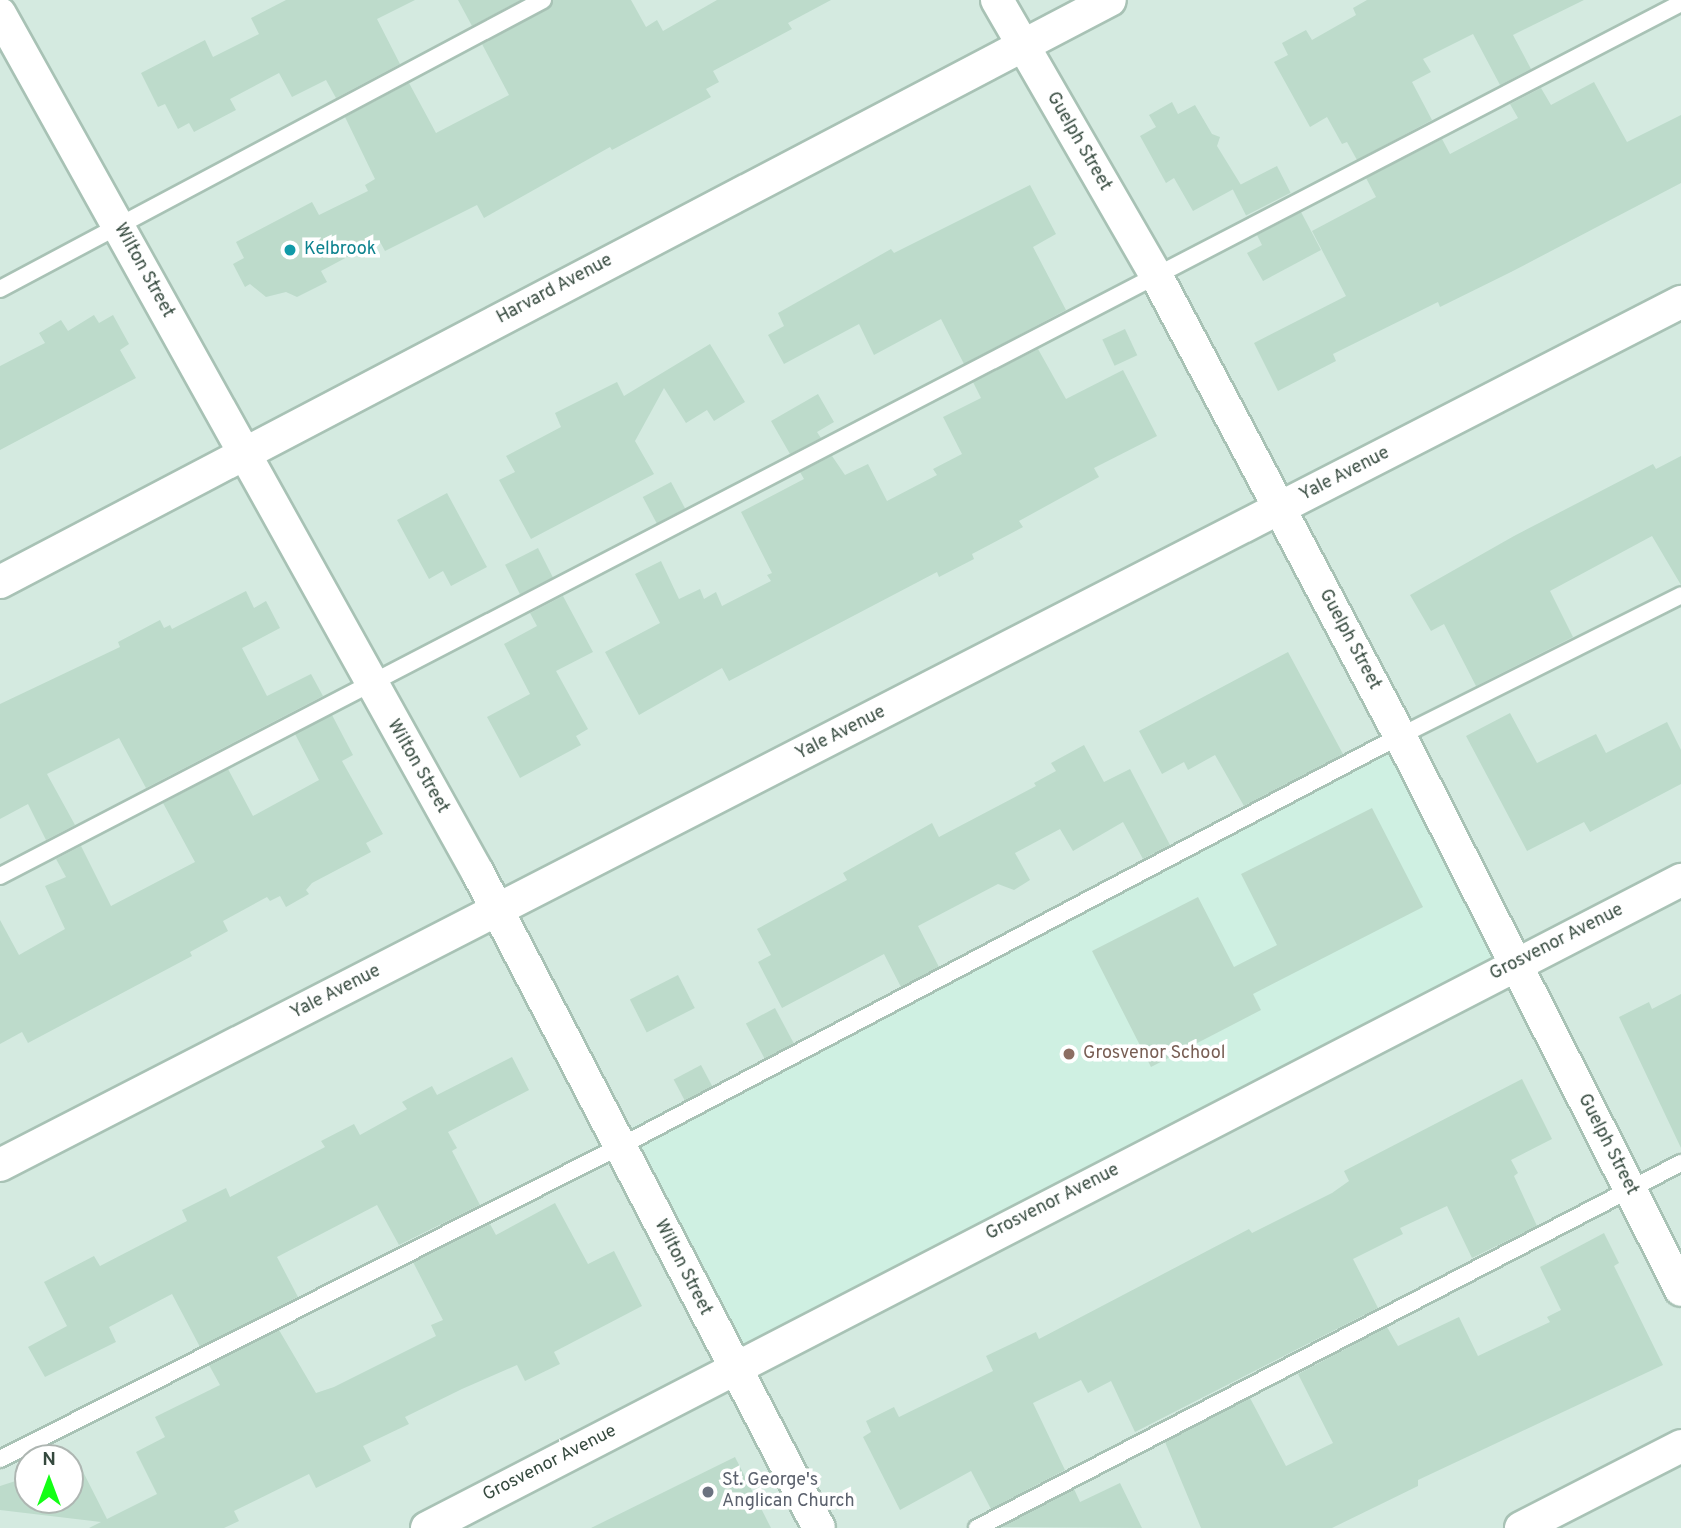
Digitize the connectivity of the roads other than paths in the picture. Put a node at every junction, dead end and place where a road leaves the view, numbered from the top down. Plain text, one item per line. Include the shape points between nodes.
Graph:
1 (543, 0) edge
2 (997, 0) edge
3 (1110, 0) edge
4 (1681, 3) edge
5 (0, 14) edge
6 (1022, 46) junction
7 (118, 227) junction
8 (1156, 275) junction
9 (0, 289) edge
10 (1681, 302) edge
11 (246, 454) junction
12 (1279, 509) junction
13 (0, 582) edge
14 (1681, 595) edge
15 (371, 686) junction
16 (1401, 736) junction
17 (0, 876) edge
18 (1681, 880) edge
19 (497, 911) junction
20 (1516, 964) junction
21 (619, 1147) junction
22 (1681, 1163) edge
23 (0, 1165) edge
24 (1629, 1189) junction
25 (1681, 1290) edge
26 (734, 1369) junction
27 (1681, 1446) edge
28 (0, 1459) edge
29 (426, 1528) edge
30 (819, 1528) edge
31 (976, 1528) edge
32 (1521, 1528) edge

1 - 7 lane
2 - 6 street, Guelph Street
3 - 6 street, Harvard Avenue
4 - 8 lane
5 - 7 street, Wilton Street
6 - 8 street, Guelph Street
6 - 11 street, Harvard Avenue
7 - 9 lane
7 - 11 street, Wilton Street
8 - 12 street, Guelph Street
8 - 15 lane
10 - 12 street, Yale Avenue
11 - 13 street, Harvard Avenue
11 - 15 street, Wilton Street
12 - 16 street, Guelph Street
12 - 19 street, Yale Avenue
14 - 16 lane
15 - 17 lane
15 - 19 street, Wilton Street
16 - 20 street, Guelph Street
16 - 21 lane
18 - 20 street, Grosvenor Avenue
19 - 21 street, Wilton Street
19 - 23 street, Yale Avenue
20 - 24 street, Guelph Street
20 - 26 street, Grosvenor Avenue
21 - 26 street, Wilton Street
21 - 28 lane
22 - 24 lane
24 - 25 street, Guelph Street
24 - 31 lane
26 - 29 street, Grosvenor Avenue
26 - 30 street, Wilton Street
27 - 32 street

